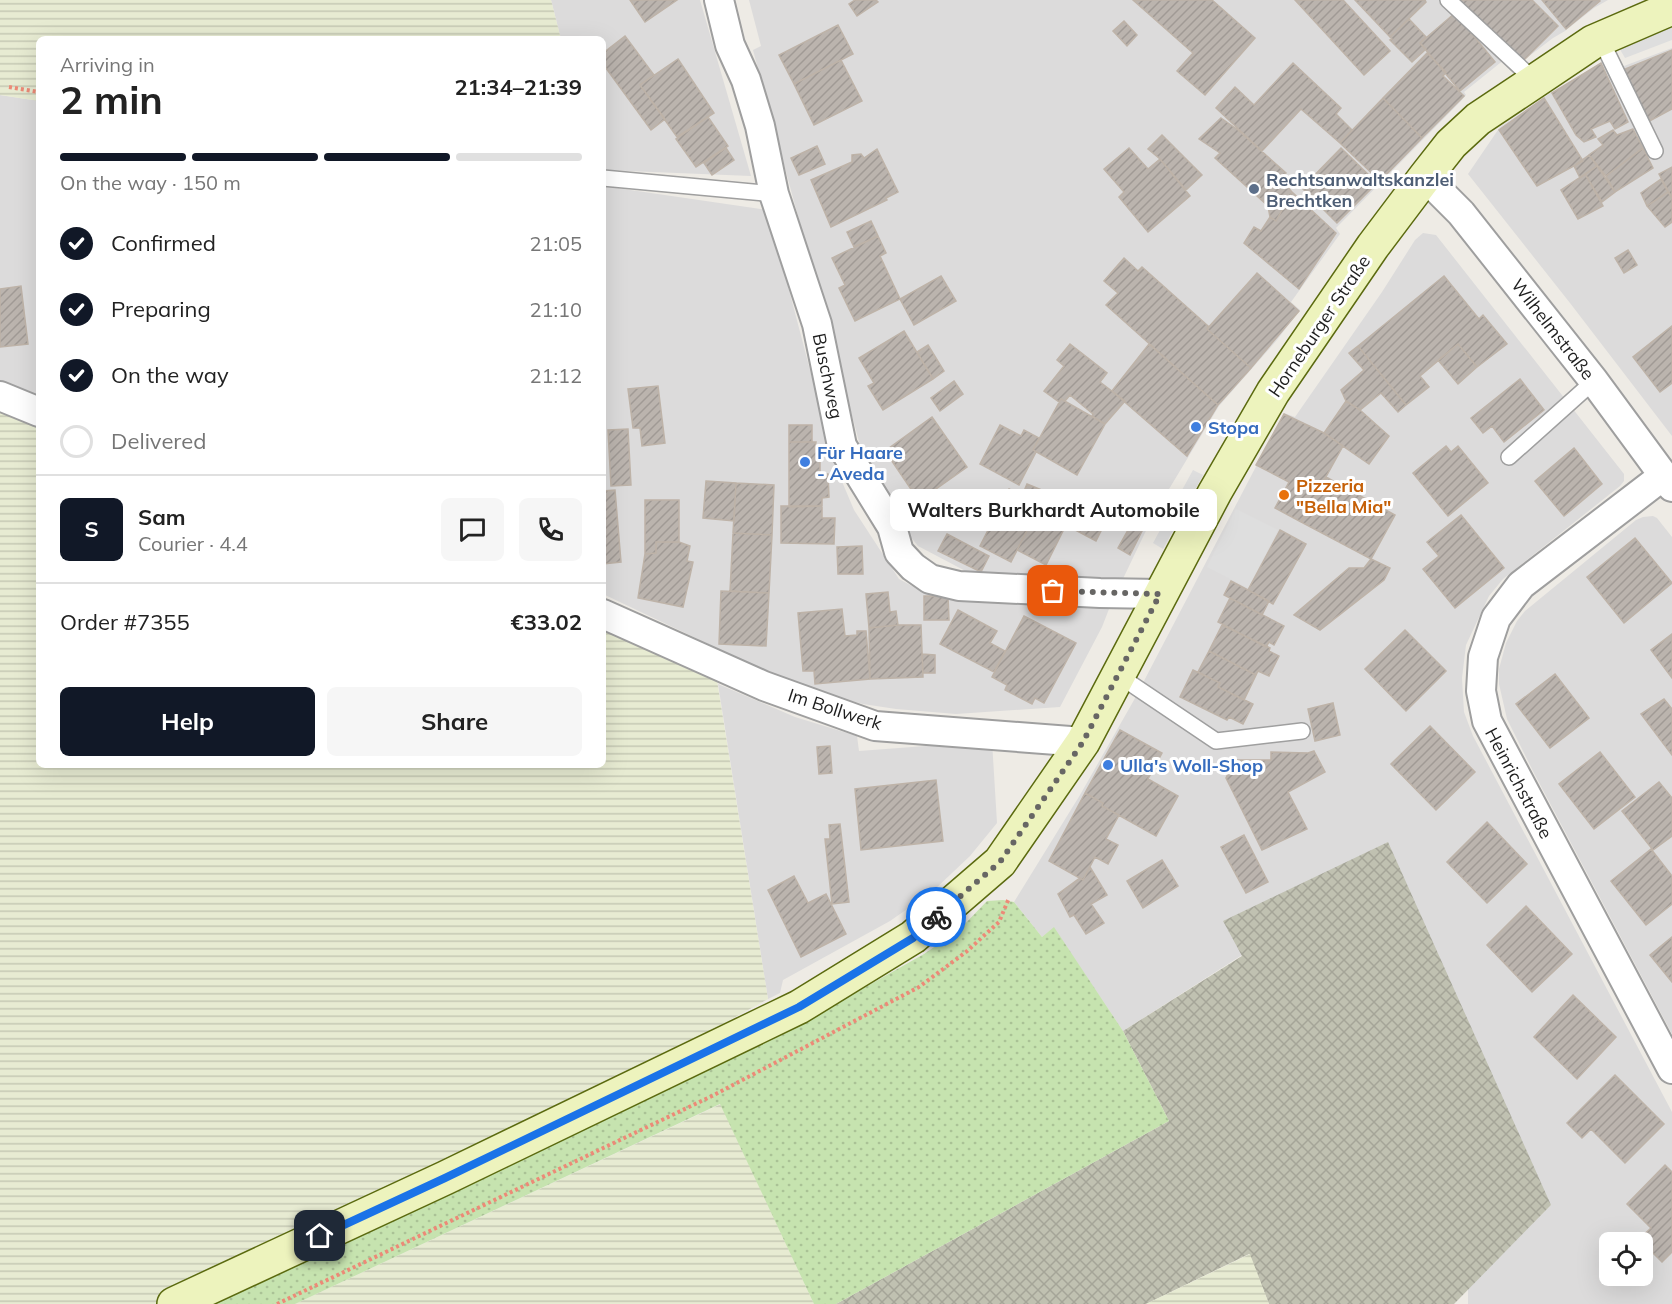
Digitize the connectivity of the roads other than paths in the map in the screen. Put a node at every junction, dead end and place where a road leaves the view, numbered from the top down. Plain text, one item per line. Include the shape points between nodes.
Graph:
1 (719, 0) edge
2 (1448, 0) edge
3 (1672, 8) edge
4 (1600, 38) junction
5 (1534, 81) junction
6 (1655, 151) dead end
7 (1425, 177) junction
8 (606, 178) edge
9 (774, 194) junction
10 (1594, 381) junction
11 (0, 396) edge
12 (36, 411) edge
13 (1509, 456) dead end
14 (1668, 482) edge
15 (1160, 594) junction
16 (606, 615) edge
17 (1118, 675) junction
18 (1302, 731) dead end
19 (1083, 742) junction
20 (1672, 1069) edge
21 (174, 1304) edge

1 - 9 street, Buschweg via 730,45 760,126
2 - 5 lane
3 - 4 street, Horneburger Straße
4 - 5 street, Horneburger Straße
4 - 6 lane
5 - 7 street, Horneburger Straße via 1478,119 1451,144
7 - 10 street, Wilhelmstraße via 1461,213
7 - 15 street, Horneburger Straße via 1273,392
8 - 9 lane
9 - 15 street, Buschweg via 817,324 842,446 892,527 899,552 913,567 930,579 959,586
10 - 13 lane
10 - 14 street, Wilhelmstraße
11 - 12 street
14 - 20 street, Heinrichstraße via 1521,585 1496,618 1483,657 1481,691 1486,721
15 - 17 street, Horneburger Straße
16 - 19 street, Im Bollwerk via 764,686 875,726
17 - 18 lane via 1216,741
17 - 19 street, Horneburger Straße
19 - 21 street, Horneburger Straße via 1000,862 913,938 799,1007

